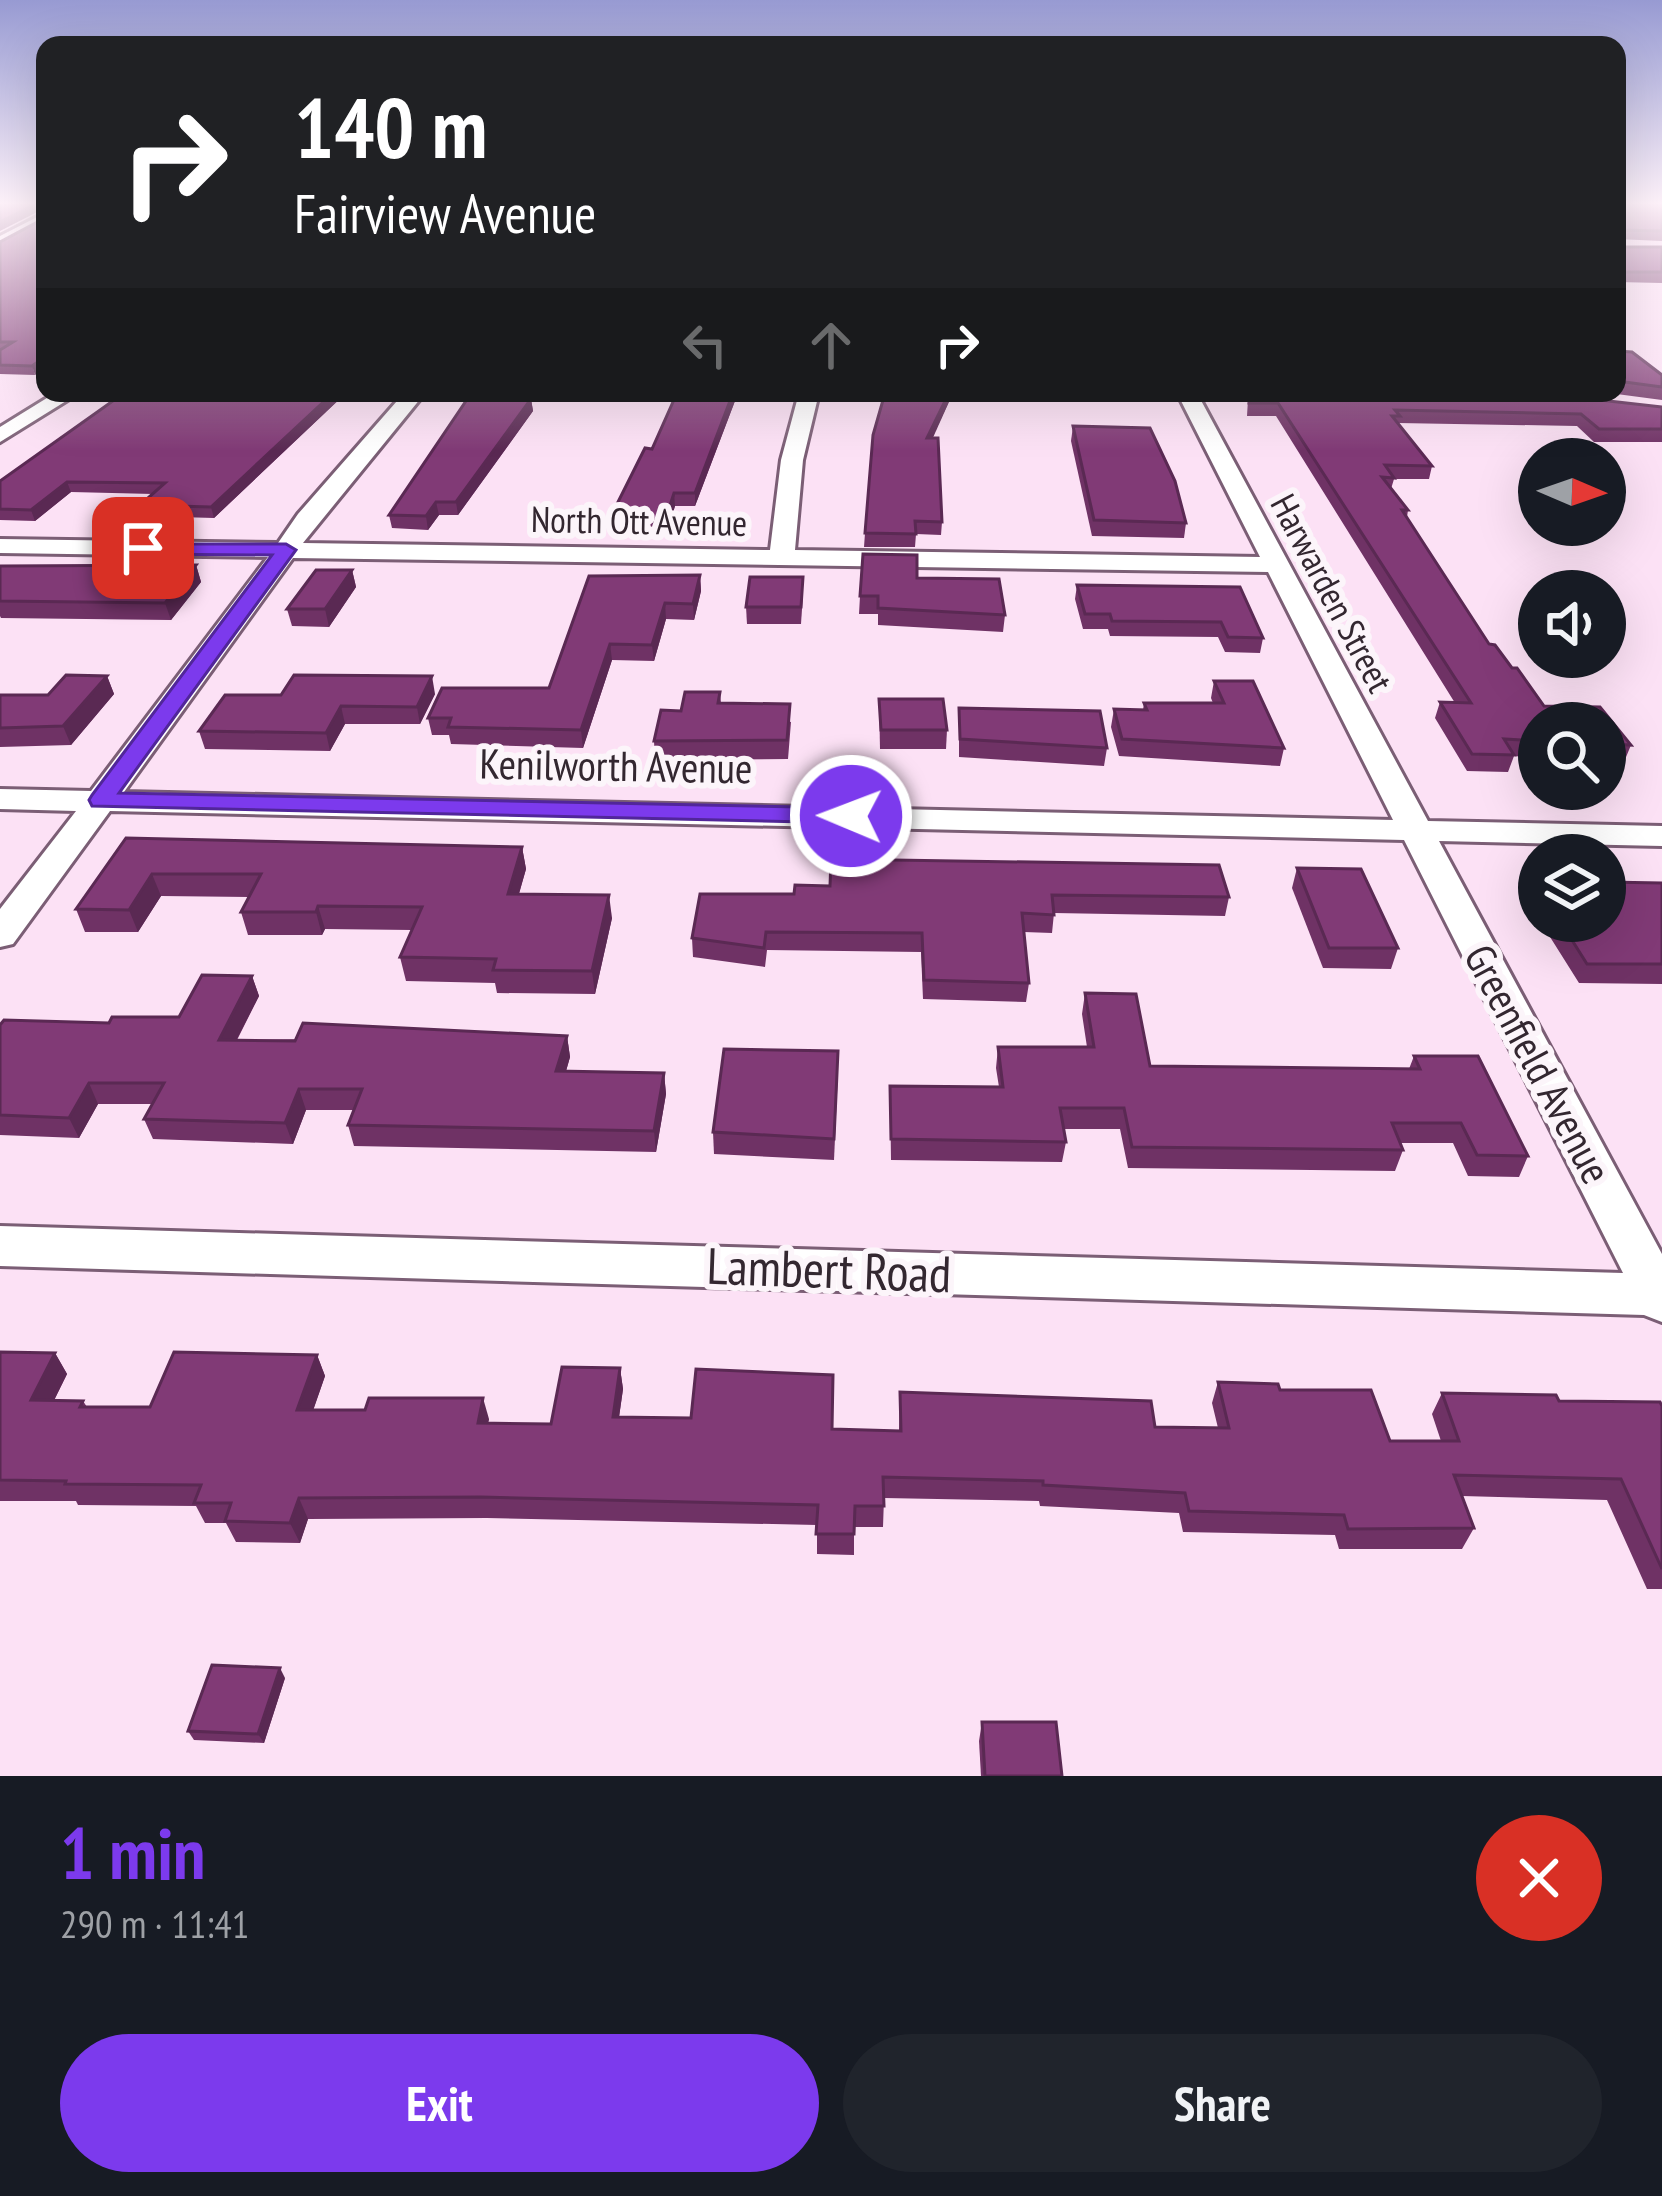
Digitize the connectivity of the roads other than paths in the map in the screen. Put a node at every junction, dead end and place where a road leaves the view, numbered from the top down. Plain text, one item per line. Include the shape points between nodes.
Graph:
1 (55, 402) edge
2 (408, 402) edge
3 (807, 402) edge
4 (1192, 402) edge
5 (0, 436) edge
6 (0, 546) edge
7 (286, 550) junction
8 (782, 559) junction
9 (1277, 566) junction
10 (0, 799) edge
11 (101, 800) junction
12 (1414, 827) junction
13 (1662, 836) edge
14 (0, 935) edge
15 (0, 1246) edge
16 (1660, 1298) edge

1 - 5 street
2 - 7 street
3 - 8 street
4 - 9 street, Harwarden Street
6 - 7 street, North Ott Avenue
7 - 8 street, North Ott Avenue
7 - 11 street
8 - 9 street, North Ott Avenue
9 - 12 street, Harwarden Street
10 - 11 street, Kenilworth Avenue
11 - 12 street, Kenilworth Avenue
11 - 14 street
12 - 13 street, Kenilworth Avenue
12 - 16 street, Greenfield Avenue
15 - 16 street, Lambert Road

